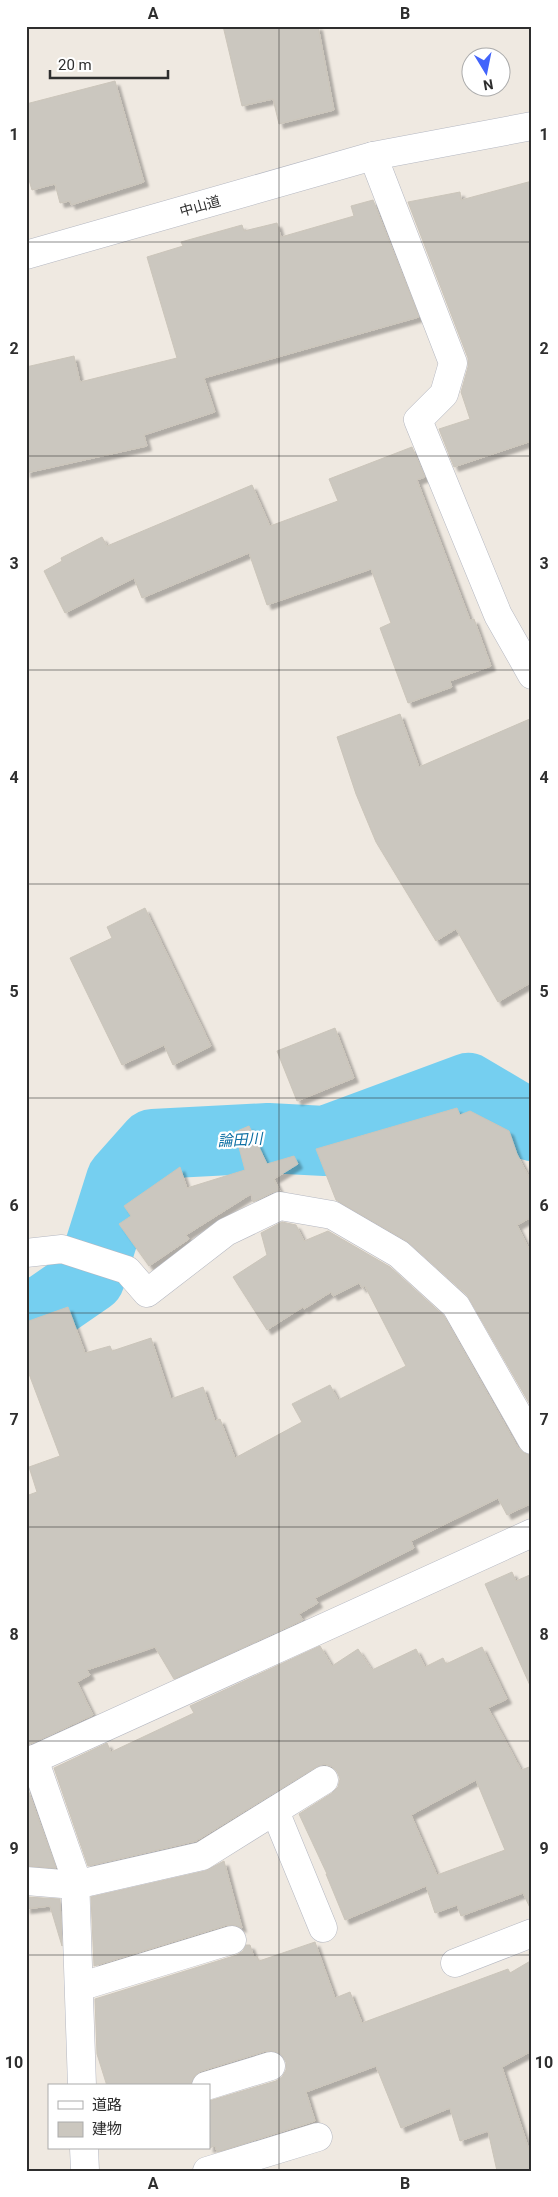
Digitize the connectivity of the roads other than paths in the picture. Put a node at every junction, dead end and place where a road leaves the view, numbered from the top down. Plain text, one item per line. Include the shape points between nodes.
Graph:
1 (532, 126) edge
2 (373, 156) junction
3 (26, 255) edge
4 (532, 675) edge
5 (26, 1253) edge
6 (532, 1440) edge
7 (532, 1533) edge
8 (30, 1761) edge
9 (324, 1780) dead end
10 (275, 1811) junction
11 (26, 1881) edge
12 (75, 1885) junction
13 (323, 1928) dead end
14 (532, 1933) edge
15 (232, 1940) dead end
16 (455, 1963) dead end
17 (78, 1987) junction
18 (271, 2066) dead end
19 (82, 2084) edge
20 (210, 2085) edge
21 (318, 2137) dead end
22 (84, 2150) edge
23 (85, 2171) edge
24 (207, 2171) edge

1 - 2 street, 中山道
2 - 3 street, 中山道
2 - 4 street via 454,363 444,394 418,420 498,615
5 - 6 street via 62,1249 127,1270 147,1293 226,1232 280,1206 332,1215 399,1254 456,1306
7 - 8 street
8 - 12 street via 75,1876
9 - 10 street
10 - 12 street via 202,1856
10 - 13 street
11 - 12 street
12 - 17 street
14 - 16 street
15 - 17 street
17 - 19 street
18 - 20 street
21 - 24 street
22 - 23 street

